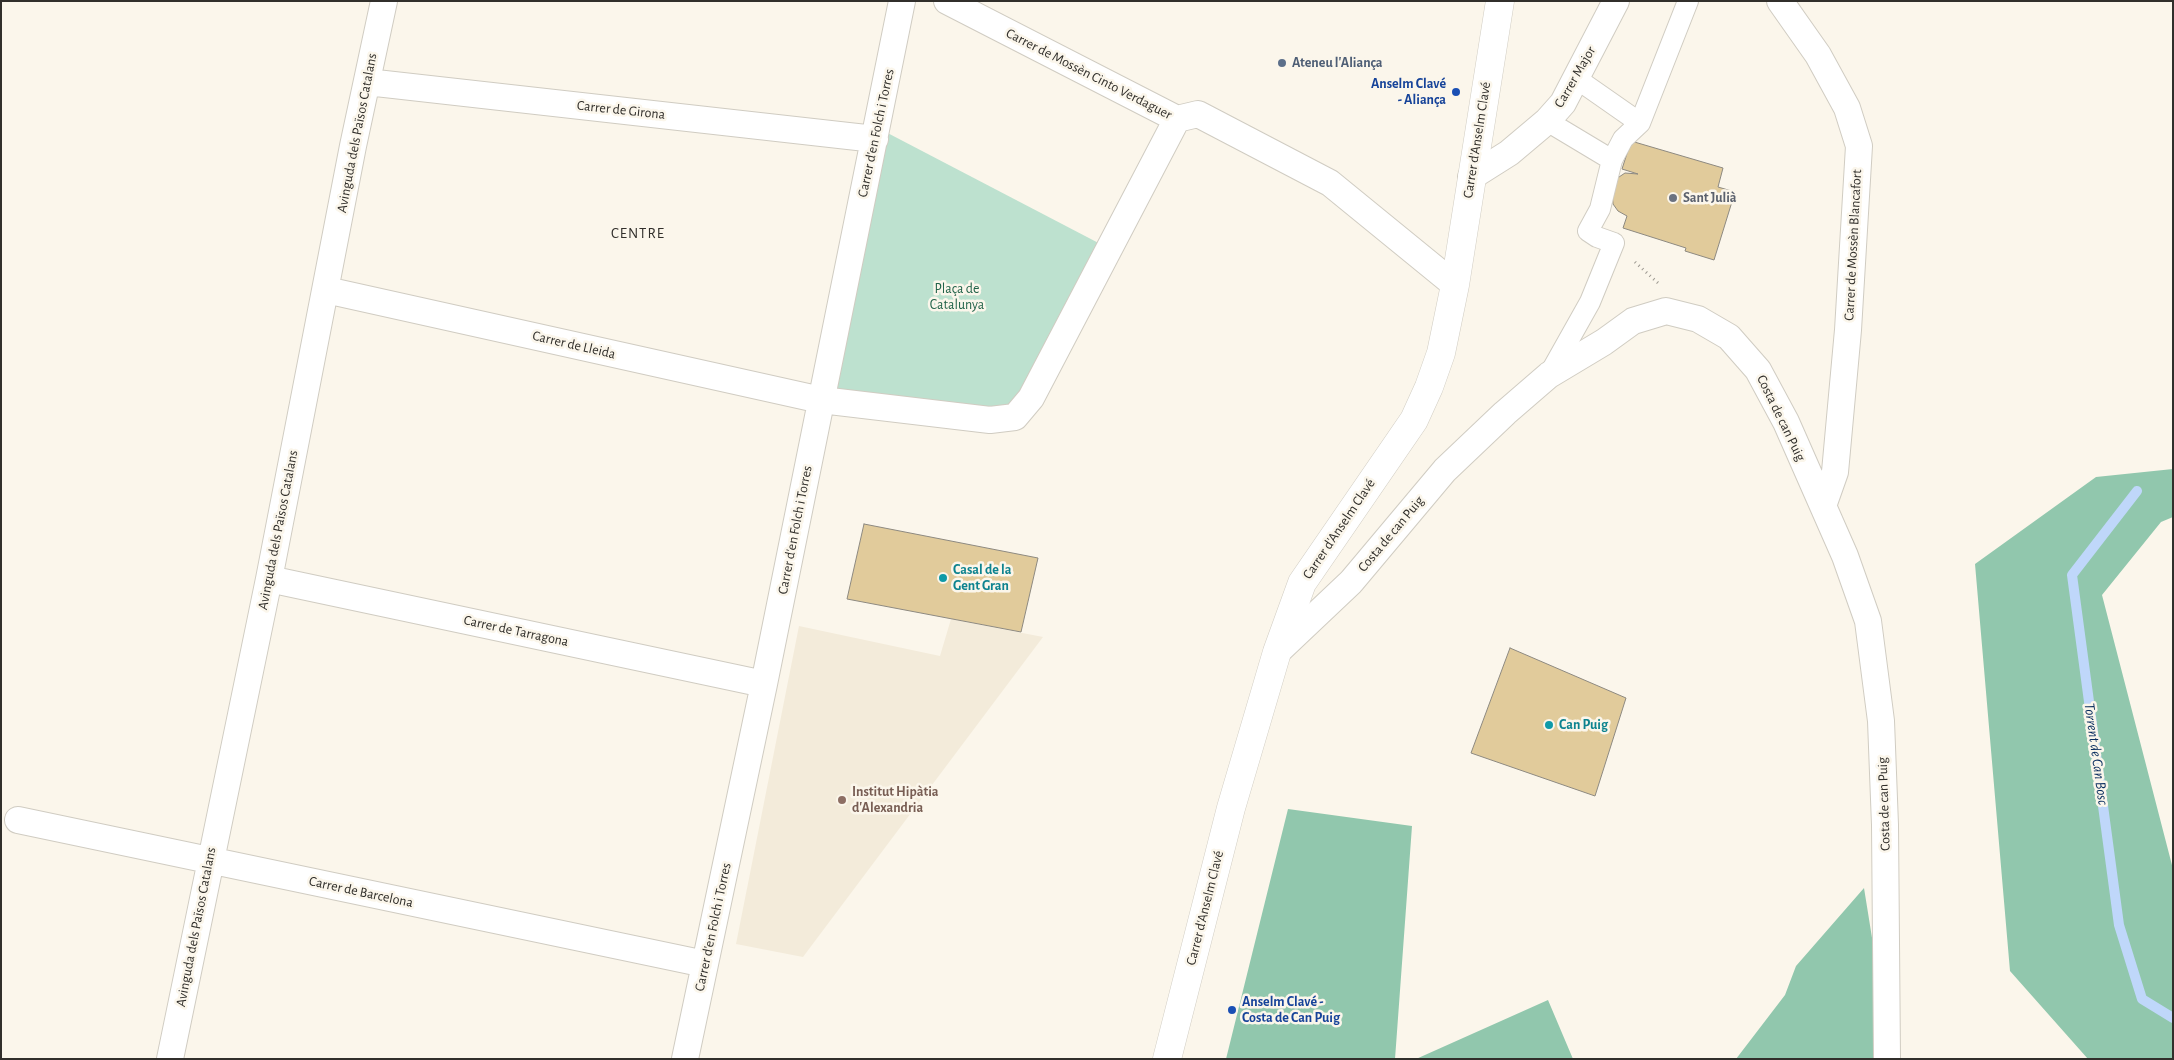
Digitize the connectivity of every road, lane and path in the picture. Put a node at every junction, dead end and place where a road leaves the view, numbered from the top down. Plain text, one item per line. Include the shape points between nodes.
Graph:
1 (384, 1) edge
2 (902, 1) edge
3 (947, 1) edge
4 (1500, 1) edge
5 (1616, 1) edge
6 (1688, 1) edge
7 (1780, 1) edge
8 (1577, 79) junction
9 (367, 82) junction
10 (1177, 119) junction
11 (1547, 121) junction
12 (1640, 123) junction
13 (874, 139) junction
14 (1612, 160) junction
15 (1471, 177) junction
16 (1455, 285) junction
17 (326, 290) junction
18 (1549, 375) junction
19 (821, 400) junction
20 (1823, 506) junction
21 (269, 579) junction
22 (1277, 652) junction
23 (764, 684) junction
24 (18, 820) dead end
25 (210, 860) junction
26 (705, 964) junction
27 (170, 1059) edge
28 (685, 1059) edge
29 (1168, 1059) edge
30 (1887, 1059) edge

1 - 9 street, Avinguda dels Països Catalans
2 - 13 street, Carrer d'en Folch i Torres
3 - 10 street, Carrer de Mossèn Cinto Verdaguer
4 - 15 street, Carrer d'Anselm Clavé
5 - 8 street, Carrer Major
6 - 12 street
7 - 20 street, Carrer de Mossèn Blancafort via 1818,56 1847,108 1859,146 1848,330 1835,472
8 - 11 street, Carrer Major via 1563,103
8 - 12 street
9 - 13 street, Carrer de Girona
9 - 17 street, Avinguda dels Països Catalans
10 - 16 street, Carrer de Mossèn Cinto Verdaguer via 1198,114 1330,183
10 - 19 street via 1031,398 1015,417 990,420
11 - 14 street
11 - 15 street, Carrer Major via 1509,153
12 - 14 street via 1624,139
13 - 19 street, Carrer d'en Folch i Torres
14 - 18 street via 1600,209 1588,231 1614,243 1590,302
15 - 16 street, Carrer d'Anselm Clavé
16 - 22 street, Carrer d'Anselm Clavé via 1441,354 1418,412 1302,583
17 - 19 street, Carrer de Lleida
17 - 21 street, Avinguda dels Països Catalans
18 - 20 street, Costa de can Puig via 1633,321 1666,311 1698,319 1729,337 1758,370 1786,422
18 - 22 street, Costa de can Puig via 1444,470 1351,582
19 - 23 street, Carrer d'en Folch i Torres
20 - 30 street, Costa de can Puig via 1868,621 1881,721
21 - 23 street, Carrer de Tarragona
21 - 25 street, Avinguda dels Països Catalans
22 - 29 street, Carrer d'Anselm Clavé via 1231,808
23 - 26 street, Carrer d'en Folch i Torres
24 - 25 street, Carrer de Barcelona
25 - 26 street, Carrer de Barcelona
25 - 27 street, Avinguda dels Països Catalans
26 - 28 street, Carrer d'en Folch i Torres

